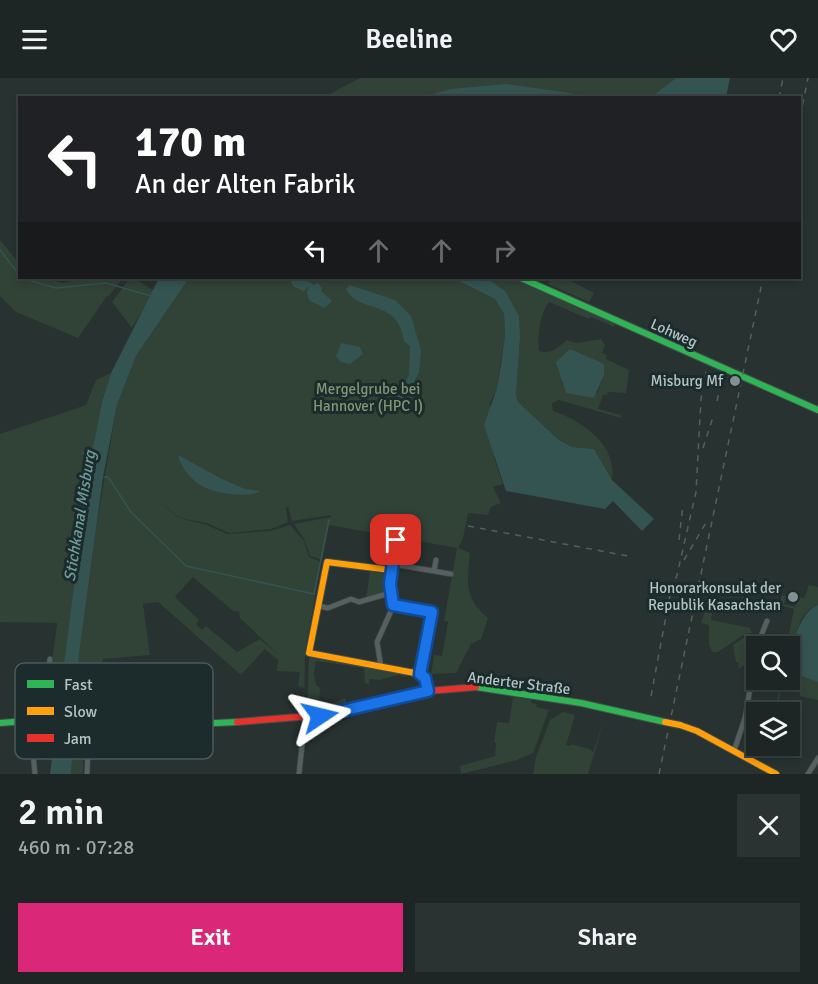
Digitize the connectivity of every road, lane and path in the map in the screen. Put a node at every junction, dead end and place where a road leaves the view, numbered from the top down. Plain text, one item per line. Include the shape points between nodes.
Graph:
1 (523, 279) edge
2 (818, 410) edge
3 (396, 540) dead end
4 (436, 560) dead end
5 (392, 567) junction
6 (434, 570) junction
7 (451, 574) dead end
8 (390, 593) junction
9 (393, 605) junction
10 (319, 606) junction
11 (767, 621) dead end
12 (762, 636) edge
13 (50, 658) dead end
14 (49, 663) edge
15 (381, 667) junction
16 (420, 674) junction
17 (750, 690) edge
18 (428, 691) junction
19 (305, 718) junction
20 (15, 722) edge
21 (0, 723) edge
22 (213, 724) edge
23 (734, 751) junction
24 (818, 758) edge
25 (34, 759) edge
26 (88, 759) edge
27 (35, 774) edge
28 (87, 774) edge
29 (299, 774) edge
30 (776, 774) edge
31 (808, 774) edge

1 - 2 main road, Lohweg
3 - 5 street
4 - 6 street
5 - 6 street
5 - 8 street
5 - 10 main road via 327,562
6 - 7 street
8 - 9 street
8 - 10 street via 359,602 351,599 328,608
9 - 15 street via 377,642
9 - 16 street via 432,612
10 - 15 main road via 309,653
11 - 12 street
13 - 14 street
15 - 16 main road
16 - 18 main road
17 - 23 street
18 - 19 main road, Anderter Straße
18 - 23 main road, Anderter Straße, bridge via 463,687 501,690 593,705 680,725
19 - 22 main road, Anderter Straße
19 - 29 street
20 - 21 main road, Anderter Straße
23 - 30 main road, Anderter Straße
24 - 31 street
25 - 27 street
26 - 28 street

